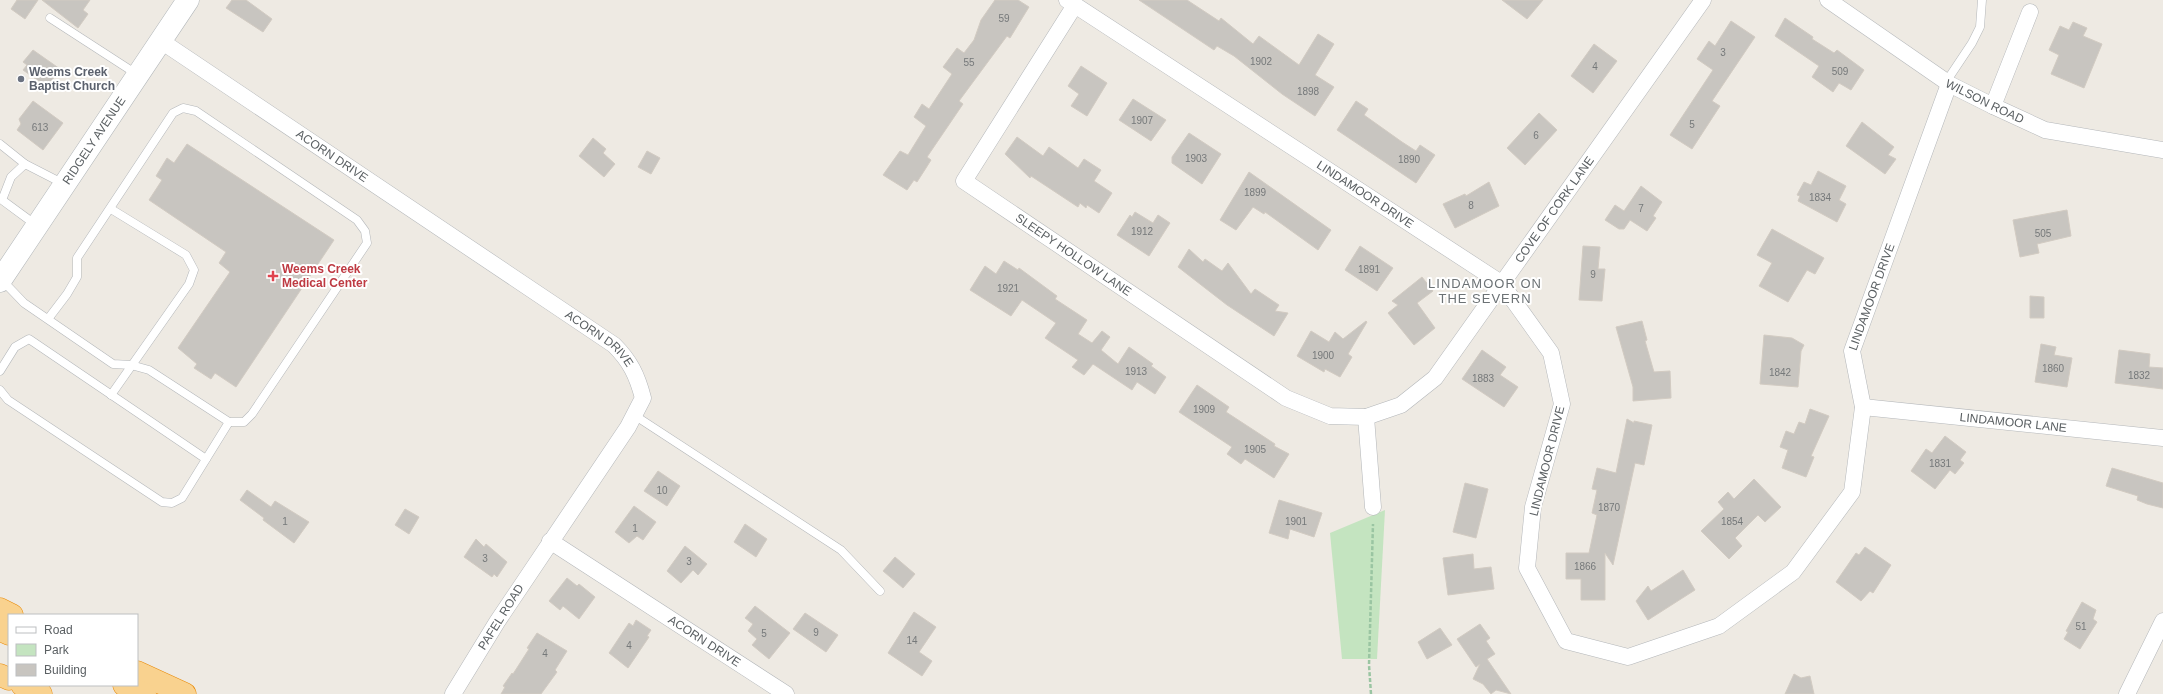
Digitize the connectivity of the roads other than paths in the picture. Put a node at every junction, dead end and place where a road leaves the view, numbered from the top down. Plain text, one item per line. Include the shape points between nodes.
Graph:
1 (188, 0) edge
2 (1702, 0) edge
3 (1828, 0) edge
4 (1982, 0) edge
5 (1071, 3) edge
6 (2030, 12) dead end
7 (50, 18) dead end
8 (162, 41) junction
9 (138, 76) junction
10 (1947, 83) junction
11 (1993, 106) junction
12 (0, 144) edge
13 (2163, 150) edge
14 (25, 164) junction
15 (65, 184) junction
16 (1, 201) edge
17 (111, 208) junction
18 (37, 226) junction
19 (1, 279) edge
20 (1501, 283) junction
21 (48, 320) junction
22 (132, 365) junction
23 (0, 371) edge
24 (0, 390) edge
25 (111, 395) junction
26 (1863, 407) junction
27 (634, 415) junction
28 (1366, 417) junction
29 (229, 422) junction
30 (2163, 438) edge
31 (206, 459) junction
32 (1373, 507) road end
33 (550, 541) junction
34 (880, 591) dead end
35 (0, 609) edge
36 (10, 614) edge
37 (2163, 622) edge
38 (138, 672) edge
39 (24, 686) edge
40 (126, 686) edge
41 (41, 694) edge
42 (145, 694) edge
43 (185, 694) edge
44 (453, 694) edge
45 (786, 694) edge
46 (2127, 694) edge

1 - 8 main road, RIDGELY AVENUE
2 - 20 street, COVE OF CORK LANE
3 - 10 street, WILSON ROAD
4 - 10 lane via 1980,28
5 - 20 street, LINDAMOOR DRIVE
5 - 28 street, SLEEPY HOLLOW LANE via 964,181 1286,398 1330,416
6 - 11 street
7 - 9 lane
8 - 9 main road, RIDGELY AVENUE
8 - 27 street, ACORN DRIVE via 614,344 638,377 643,398
9 - 15 main road, RIDGELY AVENUE
10 - 11 street, WILSON ROAD
10 - 26 street, LINDAMOOR DRIVE via 1852,351
11 - 13 street, WILSON ROAD via 2045,130
12 - 14 lane
14 - 15 lane
14 - 16 lane via 11,177
15 - 18 main road, RIDGELY AVENUE
16 - 18 lane
17 - 21 lane via 77,258 77,277
17 - 22 lane via 186,255 194,270 189,284
17 - 29 lane via 173,113 183,108 196,111 345,211 358,220 365,231 367,243 252,414 244,422
18 - 19 main road, RIDGELY AVENUE
19 - 21 lane via 24,303
20 - 26 street, LINDAMOOR DRIVE via 1551,353 1562,404 1533,507 1527,568 1566,641 1628,657 1719,626 1793,572 1852,492
20 - 28 street, COVE OF CORK LANE via 1435,378 1401,405
21 - 22 lane via 113,364
22 - 25 lane
22 - 29 lane via 149,370
23 - 25 lane via 15,346 29,339
24 - 31 lane via 8,400 162,502 182,498
25 - 31 lane
26 - 30 street, LINDAMOOR LANE
27 - 33 street, ACORN DRIVE
27 - 34 lane via 841,550
28 - 32 street
29 - 31 lane
33 - 44 street, PAFEL ROAD
33 - 45 street, ACORN DRIVE
35 - 36 highway
37 - 46 street
38 - 43 highway
39 - 41 highway
40 - 42 highway

